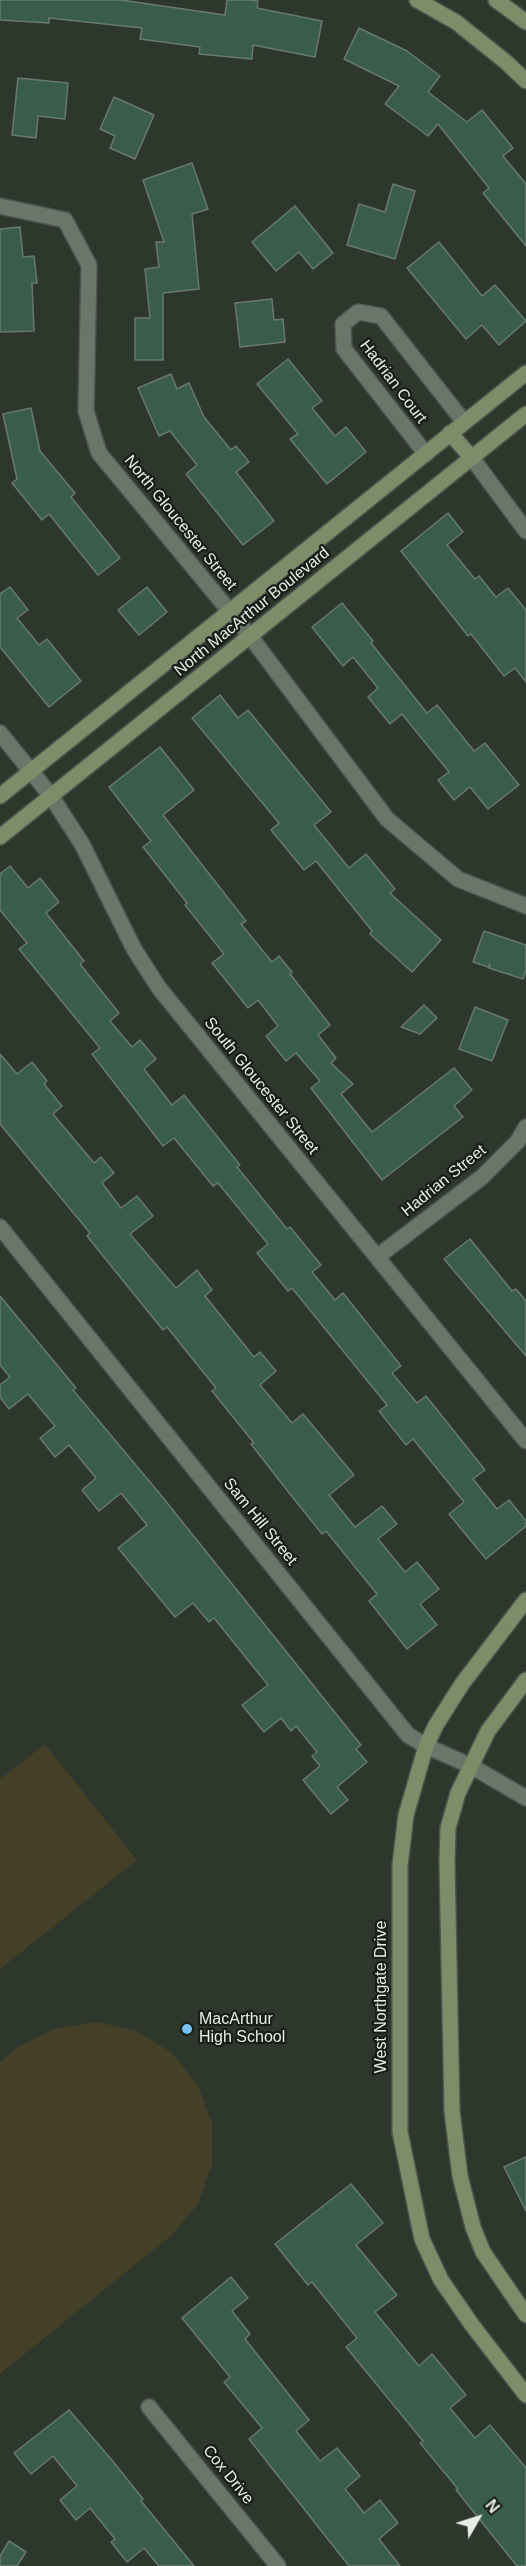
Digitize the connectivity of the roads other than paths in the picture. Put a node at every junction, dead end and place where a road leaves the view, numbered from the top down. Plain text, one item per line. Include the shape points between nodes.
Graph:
1 (417, 0) edge
2 (496, 0) edge
3 (526, 22) edge
4 (526, 81) edge
5 (0, 206) edge
6 (526, 373) edge
7 (526, 414) edge
8 (464, 422) junction
9 (450, 433) junction
10 (426, 454) junction
11 (472, 458) junction
12 (526, 531) edge
13 (229, 612) junction
14 (250, 636) junction
15 (0, 733) edge
16 (31, 771) junction
17 (0, 796) edge
18 (51, 796) junction
19 (0, 837) edge
20 (526, 906) edge
21 (526, 1127) edge
22 (0, 1227) edge
23 (377, 1257) junction
24 (526, 1441) edge
25 (526, 1600) edge
26 (526, 1680) edge
27 (426, 1746) junction
28 (471, 1767) junction
29 (526, 1798) edge
30 (526, 2315) edge
31 (526, 2395) edge
32 (149, 2407) dead end
33 (278, 2566) edge

1 - 4 main road via 456,22
2 - 3 main road
5 - 13 street, North Gloucester Street via 65,220 89,265 86,411 99,453
6 - 8 main road, North MacArthur Boulevard
7 - 11 main road, North MacArthur Boulevard
8 - 9 main road, North MacArthur Boulevard
8 - 10 street, Hadrian Court via 381,316 358,312 343,324 344,349
9 - 10 main road, North MacArthur Boulevard
9 - 11 main road
10 - 13 main road, North MacArthur Boulevard
11 - 12 street
11 - 14 main road, North MacArthur Boulevard
13 - 14 street, North Gloucester Street
13 - 16 main road, North MacArthur Boulevard
14 - 18 main road, North MacArthur Boulevard
14 - 20 street, North Gloucester Street via 387,819 458,879
15 - 16 street, South Gloucester Street
16 - 17 main road, North MacArthur Boulevard
16 - 18 street, South Gloucester Street
18 - 19 main road, North MacArthur Boulevard
18 - 23 street, South Gloucester Street via 82,844 134,949 159,988
21 - 23 street, Hadrian Street via 518,1141 482,1177
22 - 27 street, Sam Hill Street via 408,1735
23 - 24 street, South Gloucester Street
25 - 27 main road, West Northgate Drive via 462,1684
26 - 28 main road via 488,1731
27 - 28 street, Sam Hill Street
27 - 31 main road, West Northgate Drive via 406,1815 400,1865 400,2132 422,2239 436,2270
28 - 29 street, Sam Hill Street
28 - 30 main road via 448,1828 454,2137 472,2228 483,2252
32 - 33 street, Cox Drive

